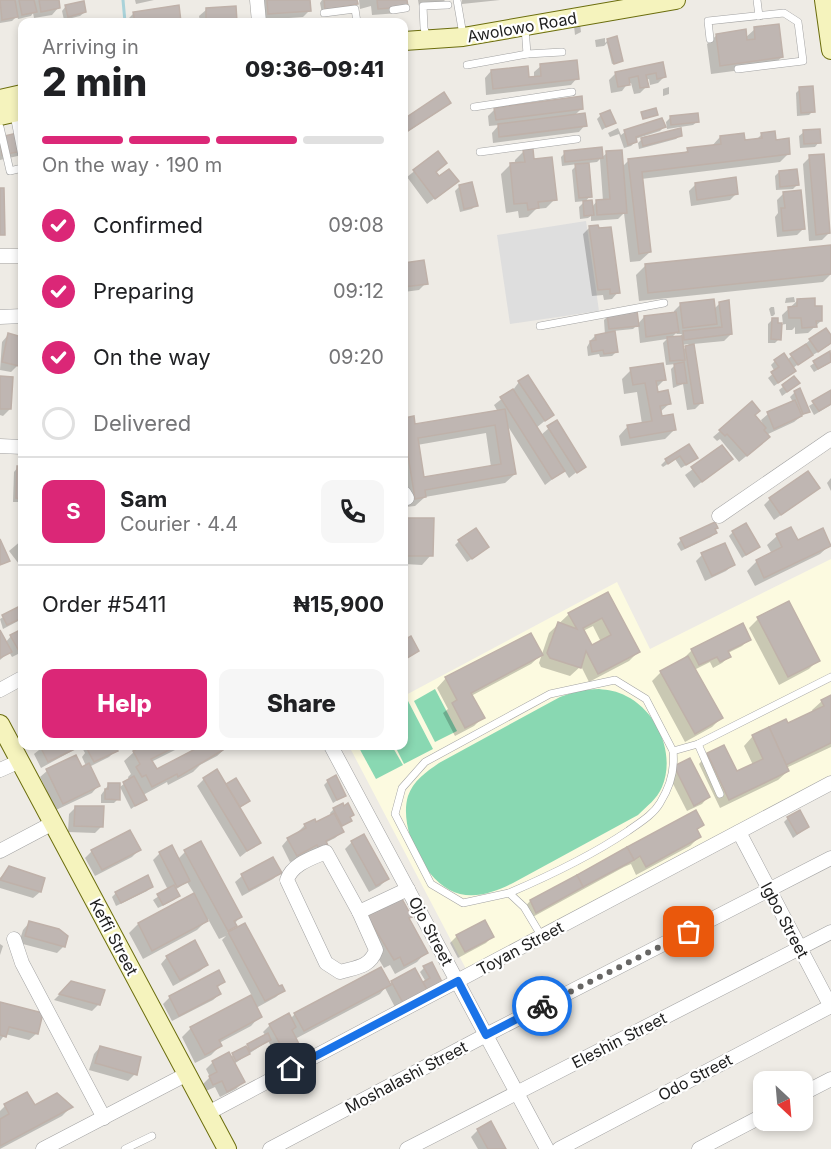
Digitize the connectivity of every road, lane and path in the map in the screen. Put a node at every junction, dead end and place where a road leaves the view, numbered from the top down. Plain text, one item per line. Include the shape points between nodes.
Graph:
1 (257, 0) edge
2 (457, 0) edge
3 (613, 0) edge
4 (676, 0) edge
5 (757, 0) edge
6 (824, 0) edge
7 (448, 5) dead end
8 (406, 8) dead end
9 (393, 10) dead end
10 (324, 14) dead end
11 (759, 15) junction
12 (259, 18) edge
13 (356, 18) edge
14 (525, 26) junction
15 (408, 30) edge
16 (462, 32) junction
17 (425, 33) junction
18 (408, 39) edge
19 (710, 39) dead end
20 (831, 50) edge
21 (562, 52) dead end
22 (527, 54) junction
23 (467, 65) dead end
24 (738, 69) dead end
25 (572, 92) dead end
26 (18, 95) edge
27 (0, 99) edge
28 (474, 107) dead end
29 (12, 113) edge
30 (0, 126) edge
31 (18, 139) edge
32 (577, 139) dead end
33 (480, 152) dead end
34 (18, 169) edge
35 (18, 255) edge
36 (0, 256) edge
37 (664, 303) dead end
38 (18, 316) edge
39 (0, 317) edge
40 (540, 326) dead end
41 (831, 439) edge
42 (0, 446) edge
43 (18, 447) edge
44 (716, 518) dead end
45 (831, 677) edge
46 (18, 680) edge
47 (0, 690) edge
48 (0, 724) edge
49 (698, 744) junction
50 (333, 750) edge
51 (673, 750) junction
52 (20, 761) junction
53 (0, 770) edge
54 (831, 783) edge
55 (720, 794) dead end
56 (53, 823) junction
57 (739, 832) junction
58 (0, 851) edge
59 (831, 858) edge
60 (408, 889) junction
61 (770, 891) junction
62 (509, 892) junction
63 (359, 912) junction
64 (831, 932) edge
65 (542, 937) junction
66 (14, 939) dead end
67 (800, 948) junction
68 (458, 981) junction
69 (831, 1006) edge
70 (486, 1035) junction
71 (187, 1074) junction
72 (831, 1079) edge
73 (813, 1089) edge
74 (517, 1092) junction
75 (208, 1113) junction
76 (104, 1118) junction
77 (753, 1121) edge
78 (152, 1136) dead end
79 (43, 1149) edge
80 (125, 1149) edge
81 (227, 1149) edge
82 (270, 1149) edge
83 (407, 1149) edge
84 (547, 1149) edge
85 (559, 1149) edge
86 (699, 1149) edge

1 - 12 street
2 - 16 lane
3 - 16 main road, Awolowo Road
4 - 14 main road, Awolowo Road
5 - 11 lane
6 - 20 main road
7 - 17 lane via 423,6
8 - 9 lane
10 - 13 lane via 355,9
11 - 19 lane via 708,21
11 - 24 lane via 784,13 798,22 803,61
14 - 16 main road, Awolowo Road
14 - 22 lane
15 - 17 main road, Awolowo Road
16 - 17 main road, Awolowo Road
17 - 18 main road, Awolowo Road
21 - 22 lane
22 - 23 lane
25 - 28 lane
26 - 27 main road
29 - 31 lane
30 - 34 lane via 10,171
32 - 33 lane
35 - 36 street
37 - 40 lane
38 - 39 street
41 - 44 street
42 - 43 street
45 - 49 lane
46 - 47 street
48 - 52 main road, Keffi Street
49 - 51 lane
49 - 55 lane
50 - 60 street, Ojo Street
51 - 62 lane via 671,780 660,804 642,821 608,845 554,874
51 - 62 lane via 646,699 615,680 550,694 425,762 402,788 395,814 431,884 463,903
52 - 53 street
52 - 56 main road, Keffi Street
54 - 57 street, Toyan Street
56 - 58 street
56 - 71 main road, Keffi Street
57 - 61 street, Igbo Street
57 - 65 street, Toyan Street
59 - 61 street, Moshalashi Street
60 - 63 street
60 - 68 street, Ojo Street
61 - 67 street, Igbo Street
61 - 70 street, Moshalashi Street
62 - 65 lane via 524,907
63 - 63 street via 376,950 373,960 340,972 326,963 287,880 289,872 326,852
64 - 67 street, Eleshin Street
65 - 68 street, Toyan Street
66 - 76 street via 22,963
67 - 69 street, Igbo Street
67 - 74 street, Eleshin Street
68 - 70 street, Ojo Street
68 - 75 street, Toyan Street
69 - 85 street, Odo Street
70 - 74 street, Ojo Street
70 - 82 street, Moshalashi Street
71 - 75 main road, Keffi Street
71 - 76 street
72 - 73 street
74 - 83 street, Eleshin Street
74 - 84 street, Ojo Street
75 - 81 main road, Keffi Street
76 - 79 street
77 - 86 street
78 - 80 lane

